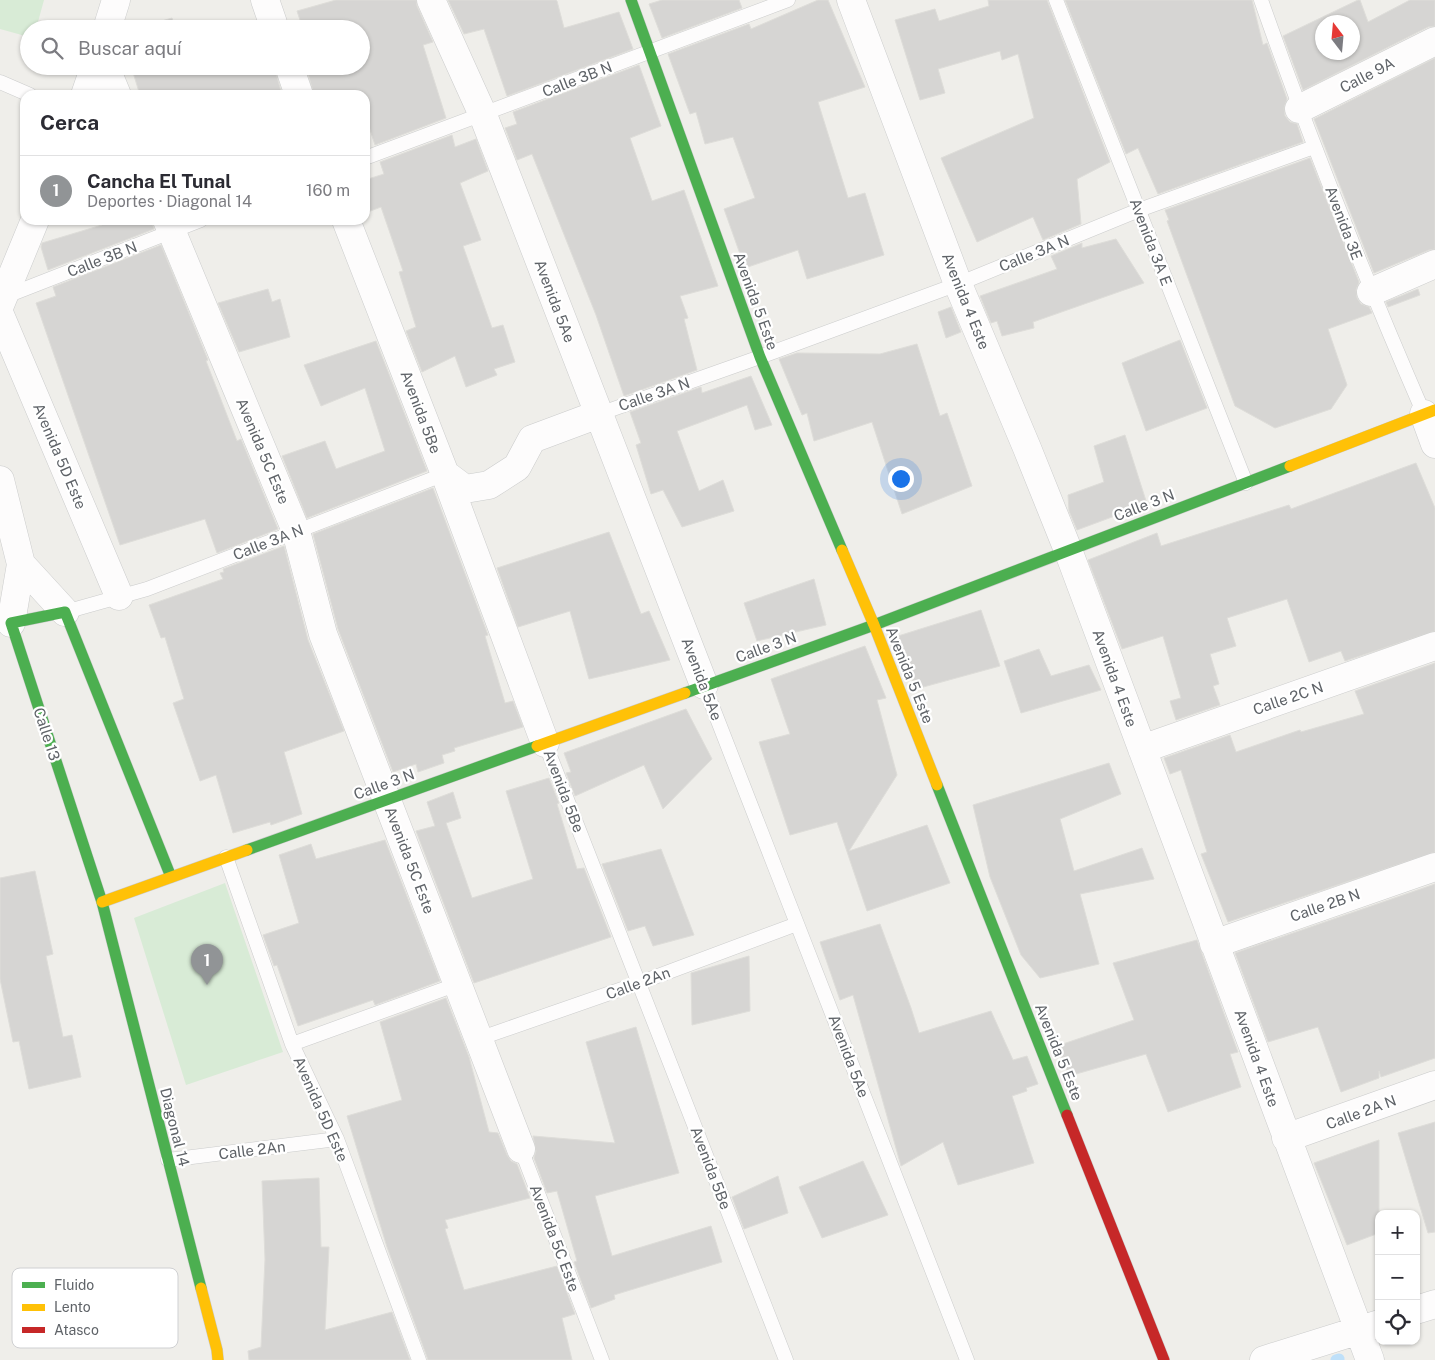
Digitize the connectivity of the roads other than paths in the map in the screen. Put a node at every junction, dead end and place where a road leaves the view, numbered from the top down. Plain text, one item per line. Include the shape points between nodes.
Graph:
1 (116, 0) edge
2 (265, 0) edge
3 (431, 0) edge
4 (631, 0) edge
5 (788, 0) edge
6 (850, 0) edge
7 (1056, 0) edge
8 (1261, 0) edge
9 (110, 20) edge
10 (273, 20) edge
11 (1435, 41) edge
12 (652, 52) junction
13 (92, 75) edge
14 (109, 75) edge
15 (292, 75) edge
16 (0, 82) edge
17 (87, 90) edge
18 (115, 90) edge
19 (297, 90) edge
20 (20, 91) edge
21 (1299, 109) junction
22 (483, 115) junction
23 (1314, 147) junction
24 (370, 156) edge
25 (1139, 210) junction
26 (33, 225) edge
27 (348, 225) edge
28 (169, 226) edge
29 (1435, 264) edge
30 (958, 284) junction
31 (1371, 292) junction
32 (1, 306) edge
33 (760, 357) junction
34 (1429, 412) edge
35 (598, 414) junction
36 (1435, 444) edge
37 (446, 474) junction
38 (0, 480) edge
39 (1246, 483) junction
40 (296, 531) junction
41 (1068, 550) junction
42 (20, 564) junction
43 (119, 596) junction
44 (65, 612) junction
45 (6, 621) edge
46 (874, 625) junction
47 (1435, 646) edge
48 (704, 685) junction
49 (545, 743) junction
50 (1142, 750) junction
51 (386, 800) junction
52 (226, 857) junction
53 (1435, 866) edge
54 (171, 877) junction
55 (102, 902) junction
56 (797, 924) junction
57 (1214, 944) junction
58 (639, 983) junction
59 (458, 984) junction
60 (478, 1039) junction
61 (292, 1044) junction
62 (1435, 1085) edge
63 (1286, 1138) junction
64 (337, 1140) junction
65 (521, 1149) joint
66 (168, 1160) junction
67 (1435, 1304) edge
68 (1420, 1309) edge
69 (1369, 1327) edge
70 (218, 1360) edge
71 (419, 1360) edge
72 (602, 1360) edge
73 (786, 1360) edge
74 (967, 1360) edge
75 (1164, 1360) edge
76 (1264, 1360) edge
77 (1370, 1360) edge

1 - 9 street
2 - 10 street
3 - 22 street, Avenida 5Ae
4 - 12 street, Avenida 5 Este
5 - 12 lane, Calle 3B N
6 - 30 street, Avenida 4 Este
7 - 25 lane, Avenida 3A E
8 - 21 lane, Avenida 3E
11 - 21 street, Calle 9A
12 - 22 lane, Calle 3B N
12 - 33 street, Avenida 5 Este
13 - 17 street
14 - 18 street
15 - 19 street
16 - 20 lane
21 - 23 lane, Avenida 3E
22 - 24 lane, Calle 3B N
22 - 35 street, Avenida 5Ae
23 - 25 lane, Calle 3A N
23 - 31 lane, Avenida 3E
25 - 30 lane, Calle 3A N
25 - 39 lane, Avenida 3A E
26 - 32 street
27 - 37 street, Avenida 5Be
28 - 32 lane, Calle 3B N
28 - 40 street, Avenida 5C Este
29 - 31 street
30 - 33 lane, Calle 3A N
30 - 41 street, Avenida 4 Este
31 - 34 lane, Avenida 3E
32 - 43 street, Avenida 5D Este
33 - 35 lane, Calle 3A N
33 - 46 street, Avenida 5 Este
34 - 36 street, Avenida 3E
34 - 39 street, Calle 3 N
35 - 37 street, Calle 3A N via 532,439 517,467 489,485 464,489
35 - 48 street, Avenida 5Ae
37 - 40 lane, Calle 3A N
37 - 49 street, Avenida 5Be
38 - 42 street, Calle 13
39 - 41 street, Calle 3 N
40 - 43 lane, Calle 3A N via 147,589
40 - 51 street, Avenida 5C Este via 323,634
41 - 46 street, Calle 3 N
41 - 50 street, Avenida 4 Este
42 - 44 street, Calle 13
42 - 45 street, Calle 13
43 - 44 lane, Calle 3A N
44 - 45 street, Calle 3A N
44 - 54 street, Calle 13
45 - 55 street, Calle 13
46 - 48 street, Calle 3 N
46 - 75 street, Avenida 5 Este
47 - 50 street, Calle 2C N
48 - 49 street, Calle 3 N
48 - 56 lane, Avenida 5Ae
49 - 51 street, Calle 3 N
49 - 58 lane, Avenida 5Be
50 - 57 street, Avenida 4 Este
51 - 52 street, Calle 3 N
51 - 59 street, Avenida 5C Este
52 - 54 street, Calle 3 N
52 - 61 lane, Avenida 5D Este
53 - 57 street, Calle 2B N
54 - 55 street, Calle 3 N
55 - 66 street, Diagonal 14
56 - 58 lane, Calle 2An
56 - 74 lane, Avenida 5Ae
57 - 63 street, Avenida 4 Este
58 - 60 lane, Calle 2An
58 - 73 lane, Avenida 5Be
59 - 60 street, Avenida 5C Este
59 - 61 lane
60 - 65 street, Avenida 5C Este
61 - 64 lane, Avenida 5D Este
62 - 63 street, Calle 2A N
63 - 69 street, Avenida 4 Este
64 - 66 lane, Calle 2An
64 - 71 lane, Avenida 5D Este
65 - 72 lane, Avenida 5C Este
66 - 70 street, Diagonal 14
67 - 68 street
69 - 76 street
69 - 77 street, Avenida 4 Este

